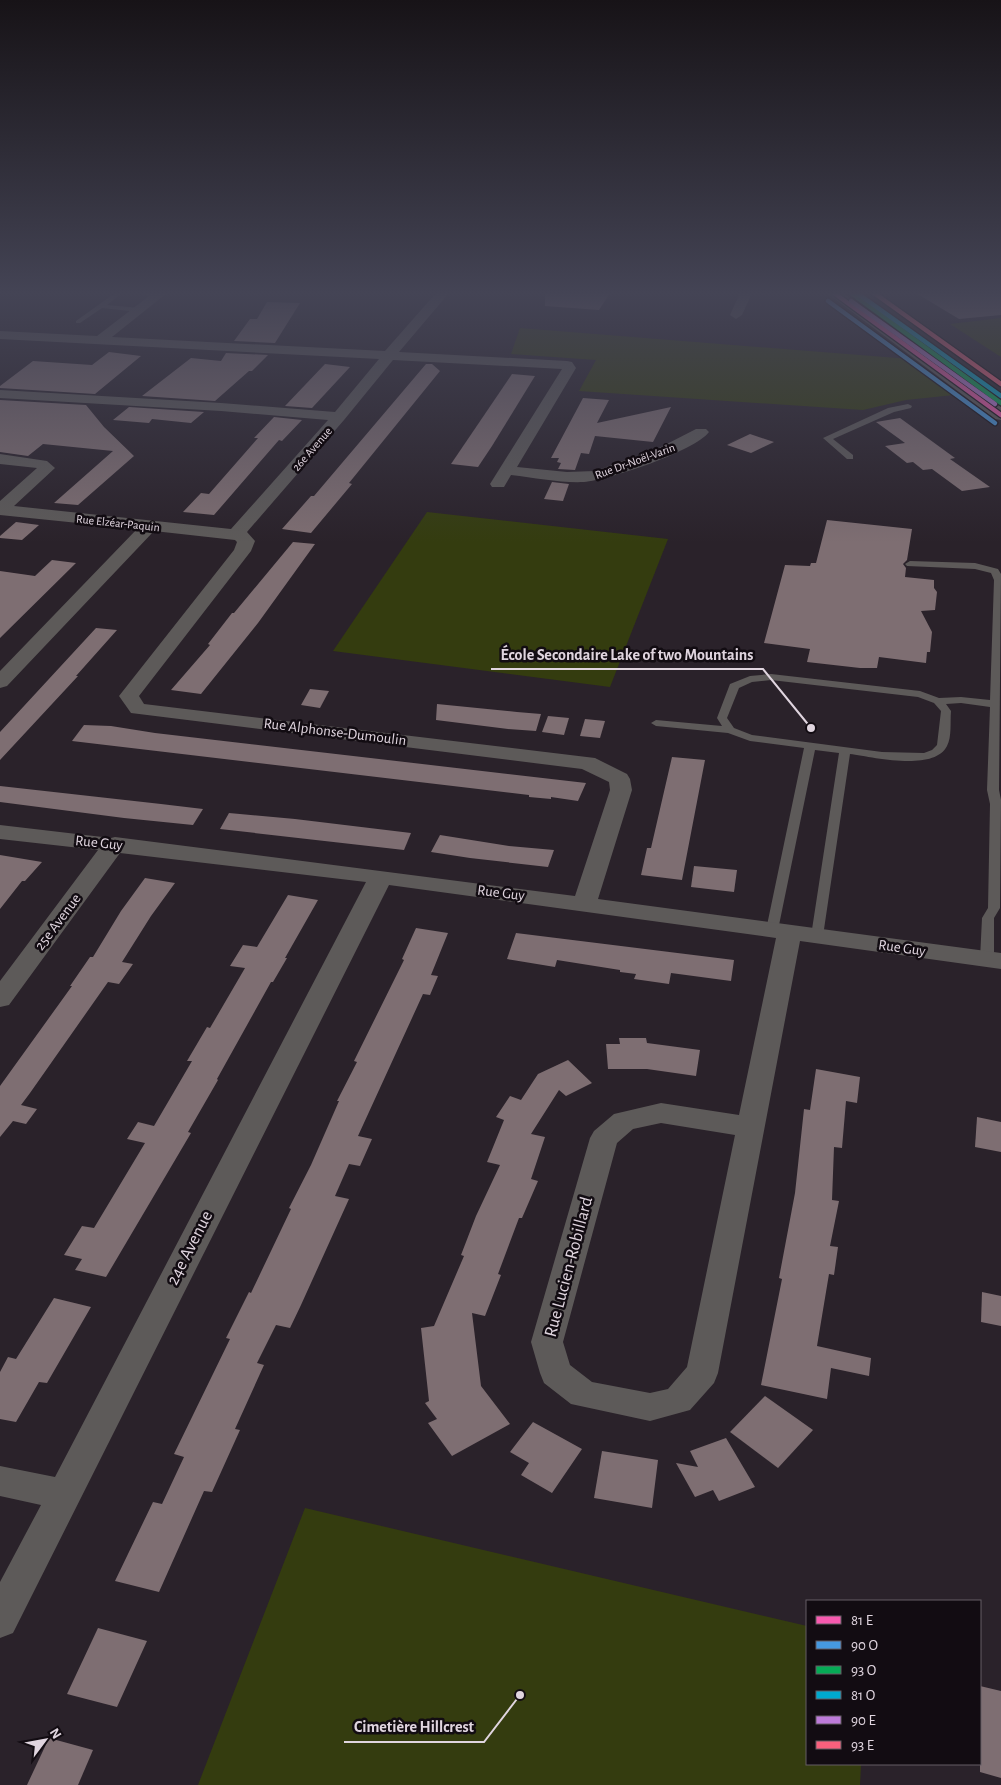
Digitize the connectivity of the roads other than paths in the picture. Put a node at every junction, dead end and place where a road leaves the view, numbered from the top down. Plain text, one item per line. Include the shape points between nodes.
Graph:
1 (372, 376) edge
2 (565, 376) edge
3 (948, 376) edge
4 (973, 376) edge
5 (0, 394) edge
6 (1001, 396) edge
7 (908, 406) dead end
8 (1001, 415) edge
9 (339, 417) junction
10 (700, 432) dead end
11 (850, 456) dead end
12 (0, 459) edge
13 (0, 510) edge
14 (150, 526) junction
15 (236, 534) junction
16 (910, 564) dead end
17 (0, 682) edge
18 (938, 701) junction
19 (996, 704) junction
20 (656, 723) dead end
21 (730, 730) junction
22 (810, 746) junction
23 (845, 750) junction
24 (0, 832) edge
25 (115, 844) junction
26 (998, 857) edge
27 (381, 877) junction
28 (584, 904) junction
29 (780, 931) junction
30 (816, 936) junction
31 (994, 960) edge
32 (0, 999) edge
33 (750, 1127) junction
34 (0, 1480) edge
35 (64, 1494) junction
36 (0, 1620) edge

1 - 9 street, 26e Avenue
2 - 10 street, Rue Dr-Noël-Varin via 502,477 596,476 685,443
3 - 8 street
4 - 6 street
5 - 9 street
7 - 11 lane via 891,410 827,438
9 - 15 street, 26e Avenue
12 - 13 street via 41,464 47,468
13 - 14 street, Rue Elzéar-Paquin
14 - 15 street, Rue Elzéar-Paquin
14 - 17 street
15 - 28 street, Rue Alphonse-Dumoulin via 246,541 242,551 129,696 138,709 587,763 619,779 621,790
16 - 19 lane via 958,565 995,571 1000,586
18 - 19 lane
18 - 21 lane via 920,694 771,677 750,679 734,686 722,718
18 - 23 lane via 946,711 942,746 932,756 913,758
19 - 26 lane via 993,790
20 - 21 lane
21 - 22 lane via 750,738
22 - 23 lane
22 - 29 lane
23 - 30 lane
24 - 25 street, Rue Guy
25 - 27 street, Rue Guy
25 - 32 street, 25e Avenue
26 - 31 lane via 994,908 988,918
27 - 28 street, Rue Guy
27 - 35 street, 24e Avenue
28 - 29 street, Rue Guy
29 - 30 street, Rue Guy
29 - 33 street, Rue Lucien-Robillard
30 - 31 street, Rue Guy
33 - 33 street, Rue Lucien-Robillard via 702,1373 678,1400 650,1407 583,1394 556,1373 547,1342 604,1138 624,1121 662,1113
34 - 35 street
35 - 36 street, 24e Avenue

